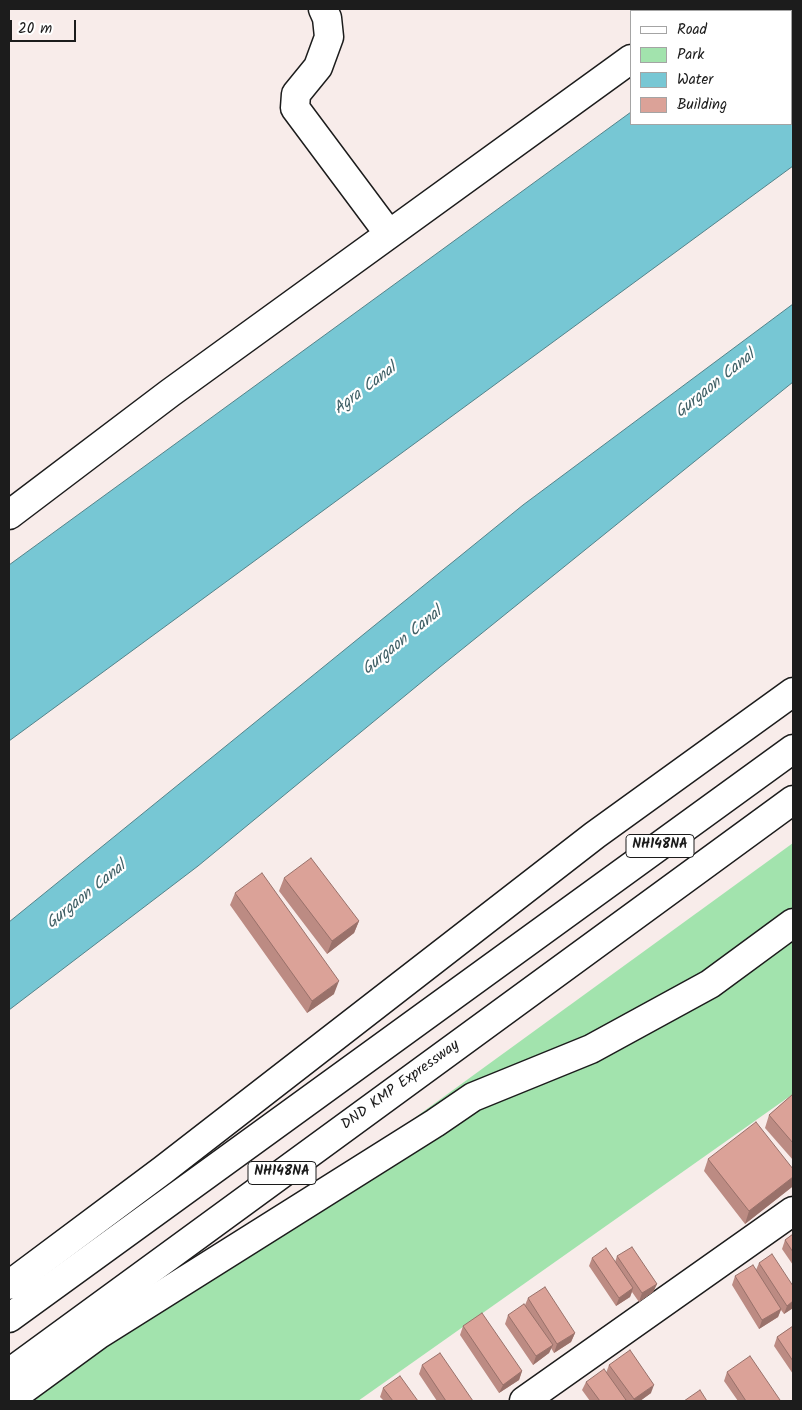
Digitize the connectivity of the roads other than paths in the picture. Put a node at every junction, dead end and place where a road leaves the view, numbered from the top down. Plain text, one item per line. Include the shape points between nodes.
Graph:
1 (323, 9) edge
2 (630, 60) edge
3 (389, 234) junction
4 (9, 515) edge
5 (793, 692) edge
6 (793, 749) edge
7 (793, 800) edge
8 (793, 922) edge
9 (793, 1211) edge
10 (9, 1285) edge
11 (9, 1318) edge
12 (9, 1373) edge
13 (9, 1400) edge
14 (524, 1401) edge

1 - 3 main road via 330,37 318,67 296,94 295,108
2 - 3 main road
3 - 4 main road
5 - 10 main road via 596,835
6 - 11 main road, NH148NA
7 - 12 main road, DND KMP Expressway / NH148NA
8 - 13 main road via 710,984 592,1049 473,1097 98,1335
9 - 14 main road

